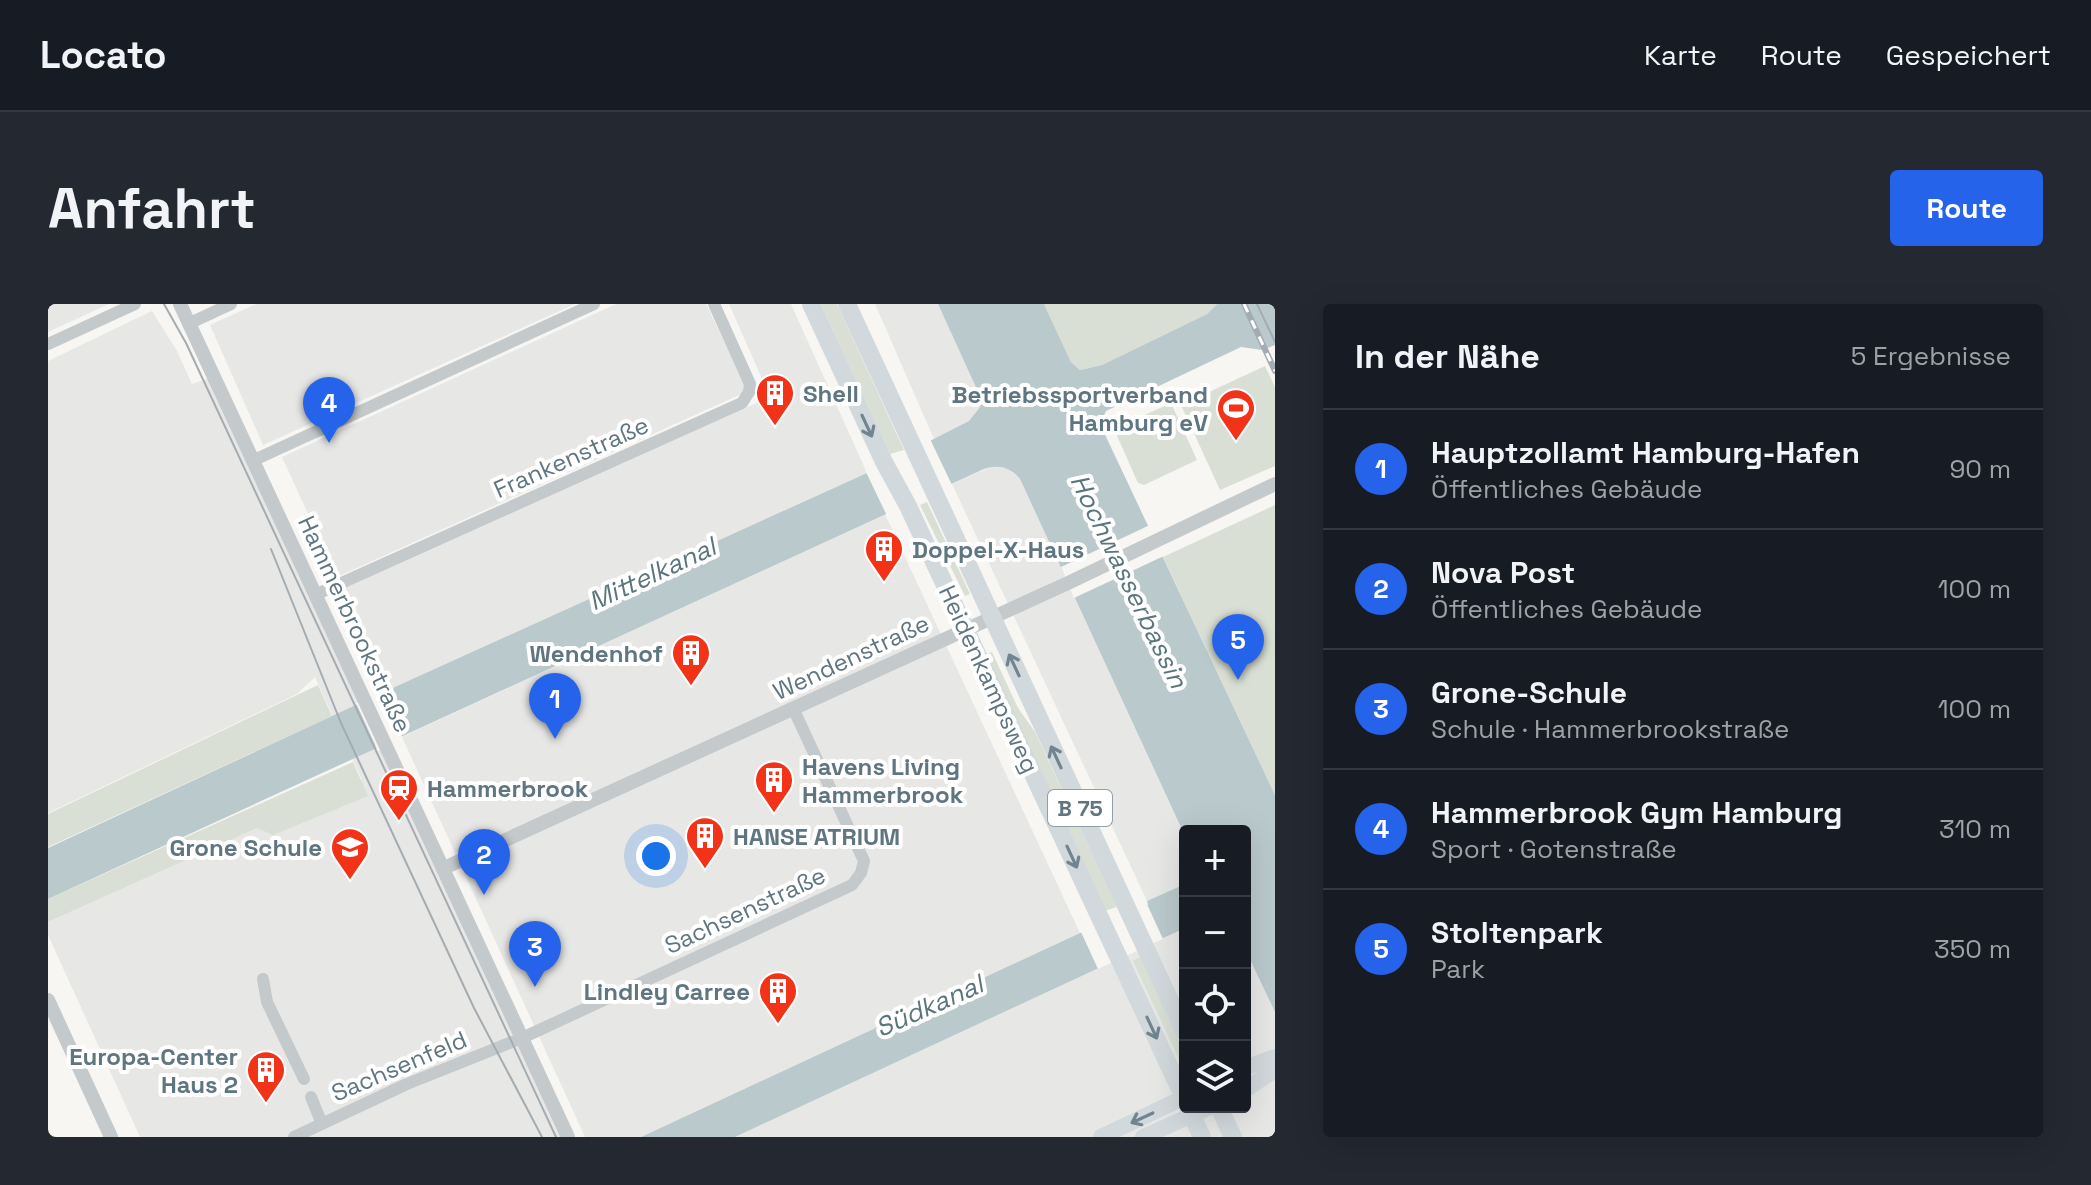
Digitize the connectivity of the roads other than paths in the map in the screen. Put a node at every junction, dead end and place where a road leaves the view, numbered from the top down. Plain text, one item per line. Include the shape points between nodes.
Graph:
1 (135, 304) edge
2 (180, 304) edge
3 (231, 304) edge
4 (594, 304) edge
5 (714, 304) edge
6 (811, 304) edge
7 (847, 304) edge
8 (190, 323) junction
9 (48, 344) edge
10 (254, 460) junction
11 (1275, 484) edge
12 (317, 594) junction
13 (991, 617) junction
14 (966, 629) junction
15 (793, 708) junction
16 (444, 868) junction
17 (263, 979) dead end
18 (48, 1000) edge
19 (1179, 1020) edge
20 (522, 1038) junction
21 (1275, 1057) edge
22 (1251, 1066) edge
23 (1275, 1070) edge
24 (304, 1079) dead end
25 (1179, 1086) edge
26 (1251, 1086) edge
27 (311, 1097) dead end
28 (1179, 1106) edge
29 (1179, 1109) edge
30 (1191, 1113) edge
31 (1222, 1113) edge
32 (322, 1124) junction
33 (111, 1137) edge
34 (294, 1137) edge
35 (568, 1137) edge
36 (1101, 1137) edge
37 (1143, 1137) edge
38 (1202, 1137) edge
39 (1233, 1137) edge

1 - 9 street
2 - 8 street, Hammerbrookstraße
3 - 8 street
4 - 10 street
5 - 12 street, Frankenstraße via 750,384 742,403
6 -> 14 main road, Heidenkampsweg / B 75
7 - 13 main road, Heidenkampsweg / B 75
8 - 10 street, Hammerbrookstraße
10 - 12 street, Hammerbrookstraße
11 - 13 street, Wendenstraße
12 - 16 street, Hammerbrookstraße
13 - 14 street, Wendenstraße
19 -> 13 main road, Heidenkampsweg / B 75
14 - 15 street, Wendenstraße
14 -> 25 main road, Heidenkampsweg / B 75
15 - 16 street, Wendenstraße
15 - 20 street, Sachsenstraße via 864,861 852,885
16 - 20 street, Hammerbrookstraße
17 - 24 street via 267,1002
18 - 33 street
20 - 32 street, Sachsenfeld
20 - 35 street, Hammerbrookstraße
21 - 22 main road
23 - 26 main road
27 - 32 street
28 -> 36 main road
29 - 37 main road
30 - 38 main road, Heidenkampsweg / B 75
31 - 39 main road
32 - 34 street, Sachsenfeld

